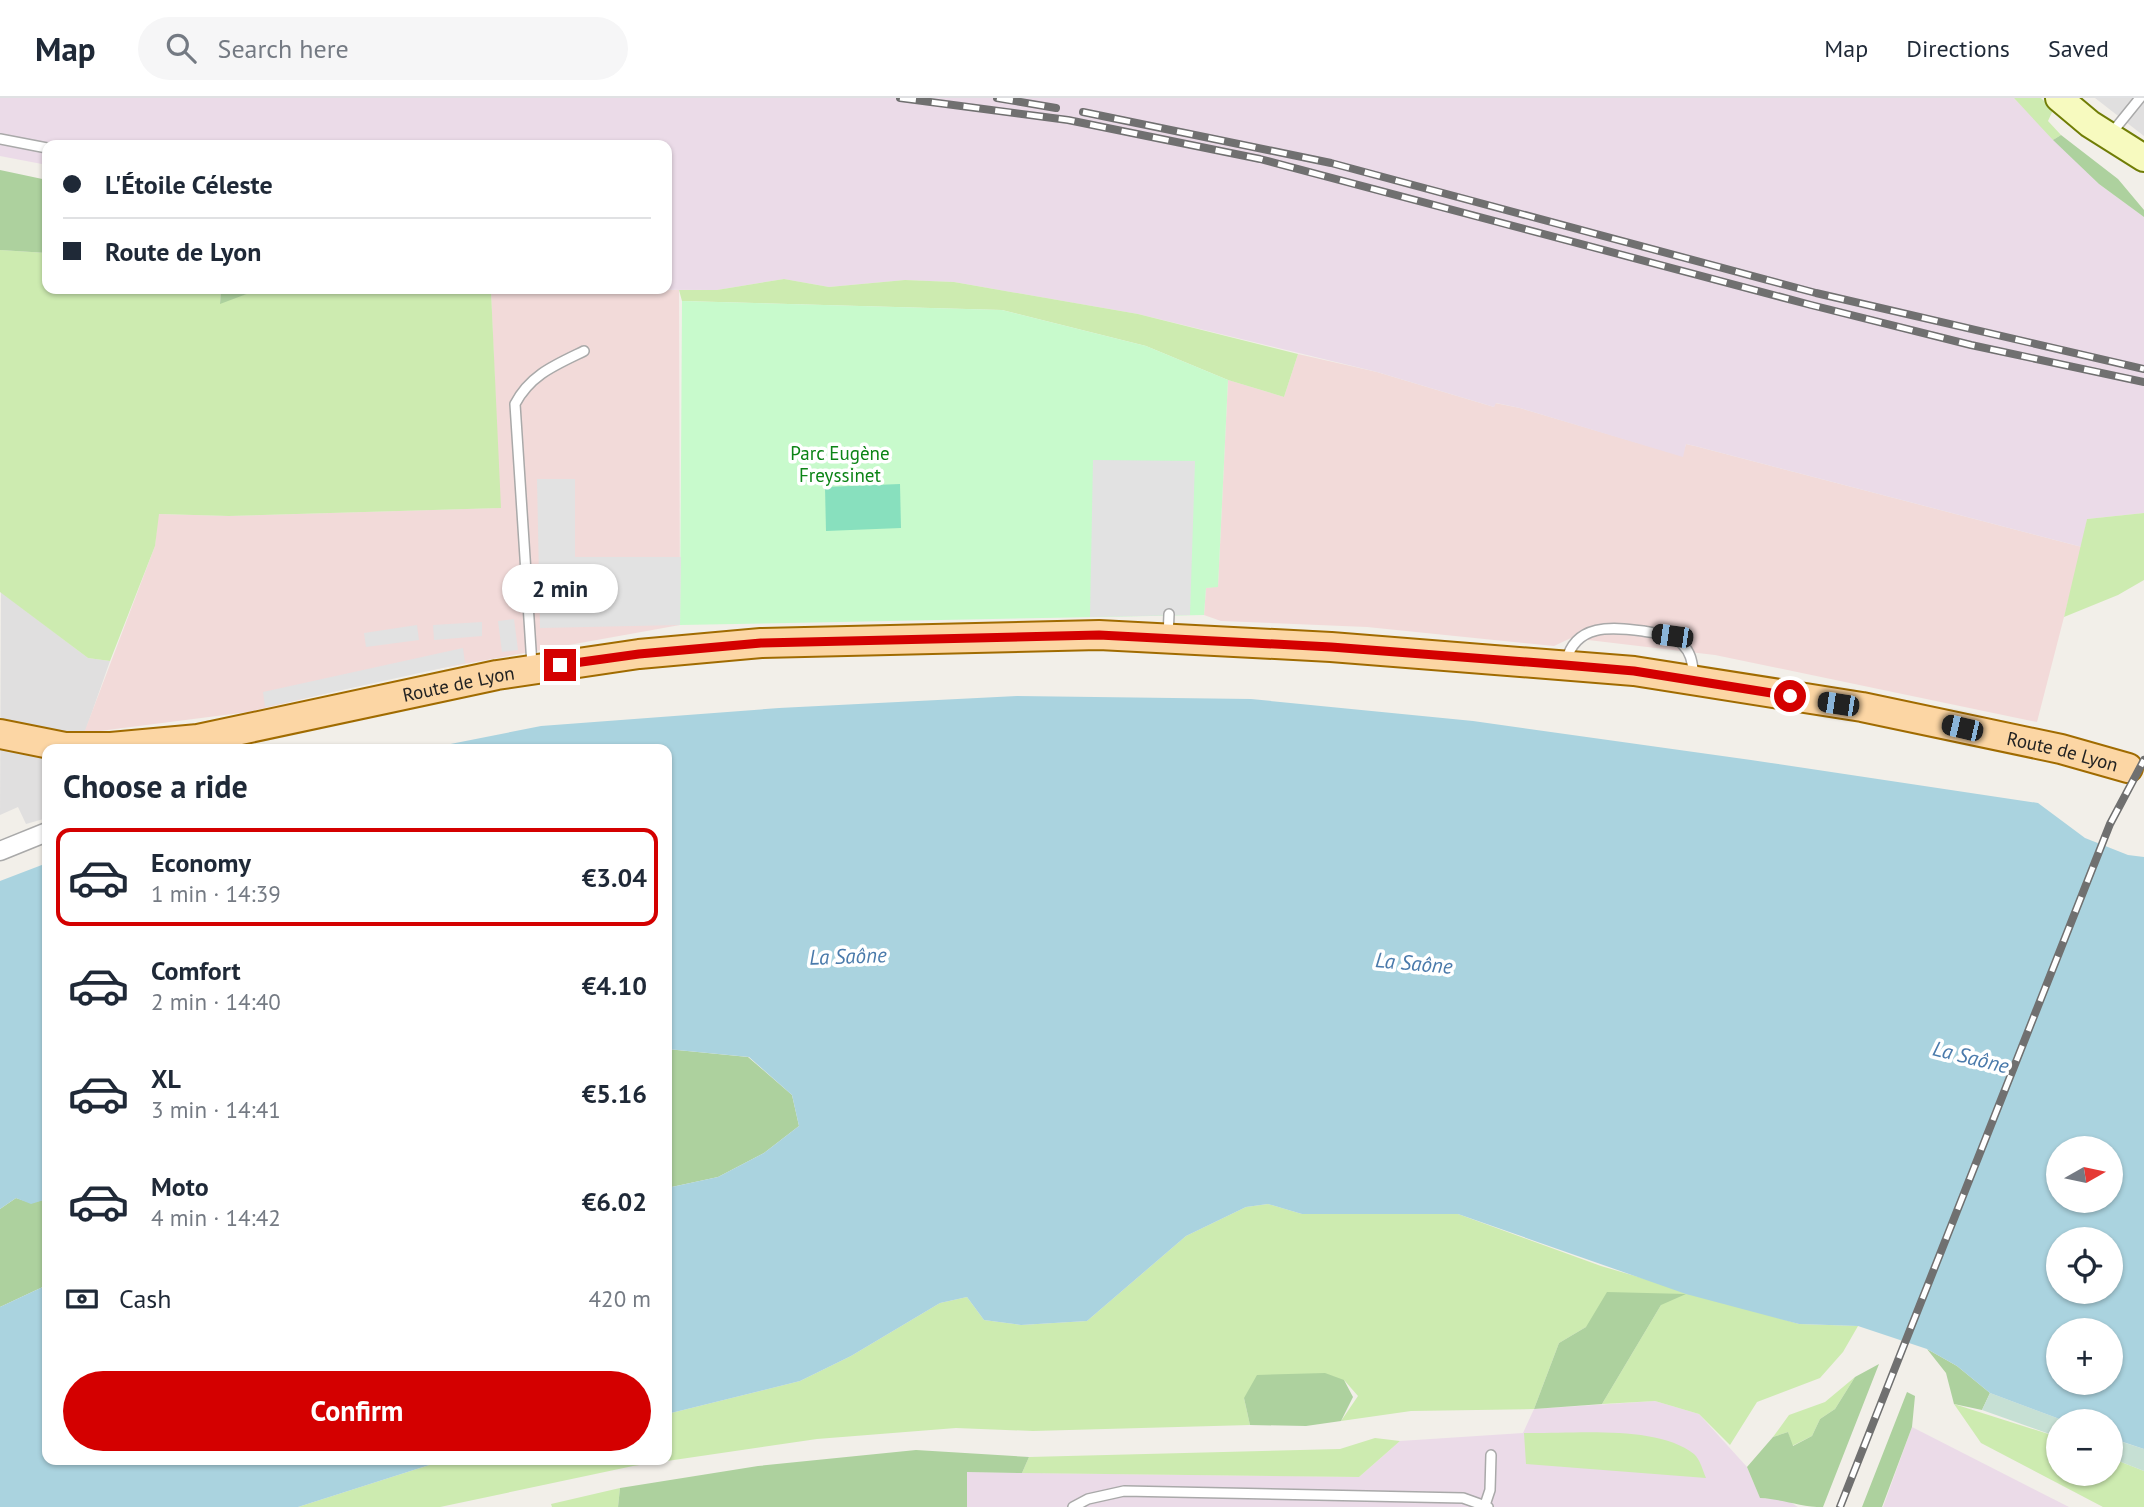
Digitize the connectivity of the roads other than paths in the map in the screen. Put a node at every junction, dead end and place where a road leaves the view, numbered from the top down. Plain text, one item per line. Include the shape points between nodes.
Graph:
1 (2059, 98) edge
2 (2140, 98) edge
3 (2109, 137) junction
4 (0, 139) edge
5 (42, 147) edge
6 (2144, 158) edge
7 (584, 351) dead end
8 (1565, 665) junction
9 (533, 668) junction
10 (1695, 681) junction
11 (0, 734) edge
12 (57, 744) edge
13 (132, 744) edge
14 (2128, 768) dead end
15 (42, 834) edge
16 (0, 851) edge
17 (1491, 1455) dead end
18 (1486, 1506) edge
19 (1073, 1507) edge

1 - 3 main road
2 - 3 lane
3 - 6 main road
4 - 5 lane
7 - 9 lane via 542,371 524,386 515,404
8 - 9 main road, Route de Lyon via 1169,626 1031,636 761,643
8 - 10 main road, Route de Lyon
8 - 10 lane via 1577,641 1608,626 1672,636 1688,651
9 - 13 main road, Route de Lyon via 198,739
10 - 14 main road, Route de Lyon via 1875,710 2061,749
11 - 12 main road, Route de Lyon
15 - 16 street
17 - 18 lane
18 - 19 lane via 1463,1498 1124,1491

